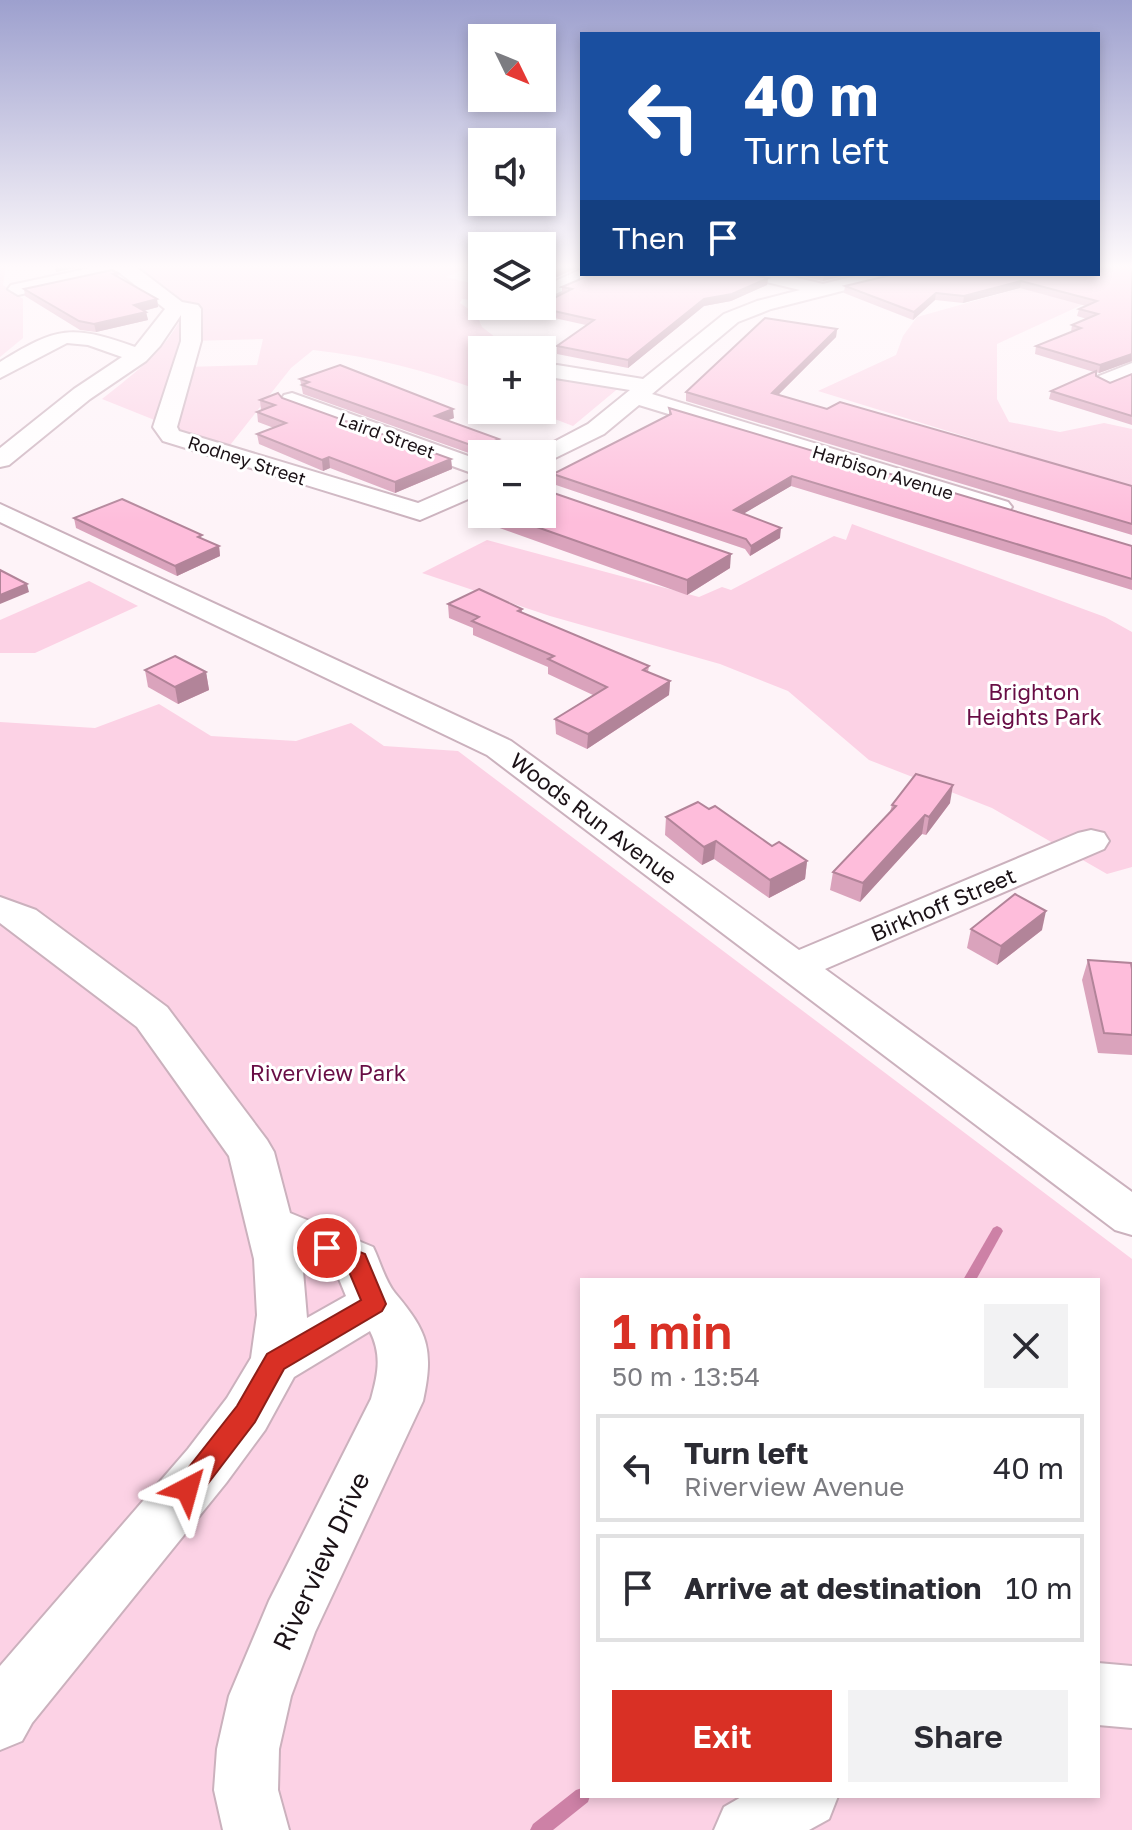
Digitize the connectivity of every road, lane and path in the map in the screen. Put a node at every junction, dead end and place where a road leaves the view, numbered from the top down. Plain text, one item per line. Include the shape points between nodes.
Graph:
1 (32, 352) edge
2 (129, 352) edge
3 (142, 352) edge
4 (186, 352) edge
5 (688, 352) edge
6 (138, 356) junction
7 (1132, 370) edge
8 (0, 371) edge
9 (557, 372) dead end
10 (1132, 389) edge
11 (640, 391) junction
12 (292, 400) edge
13 (556, 448) edge
14 (0, 460) edge
15 (468, 464) edge
16 (468, 490) edge
17 (0, 512) edge
18 (1026, 515) edge
19 (1091, 841) dead end
20 (0, 909) edge
21 (795, 967) junction
22 (1132, 1217) edge
23 (269, 1224) junction
24 (374, 1304) junction
25 (276, 1362) junction
26 (1100, 1694) edge
27 (1132, 1697) edge
28 (0, 1719) edge
29 (803, 1798) edge
30 (256, 1830) edge
31 (747, 1830) edge

1 - 8 street
2 - 6 street
3 - 6 street
4 - 16 street, Rodney Street via 165,427 168,433 420,512
5 - 11 street
6 - 14 street
7 - 10 street via 1107,381
9 - 11 street, Harbison Avenue
11 - 13 street via 596,429
11 - 18 street, Harbison Avenue
12 - 15 street, Laird Street
17 - 21 street, Woods Run Avenue via 499,748
19 - 21 street, Birkhoff Street
20 - 23 street via 23,919 152,1017 251,1152
21 - 22 street, Woods Run Avenue
23 - 24 street, Riverview Drive via 356,1261
23 - 25 street via 282,1315
24 - 25 street
24 - 30 street, Riverview Drive via 389,1318 405,1367 397,1401 290,1621 260,1696 248,1749 246,1790
25 - 28 street via 207,1466
26 - 27 street
29 - 31 street

